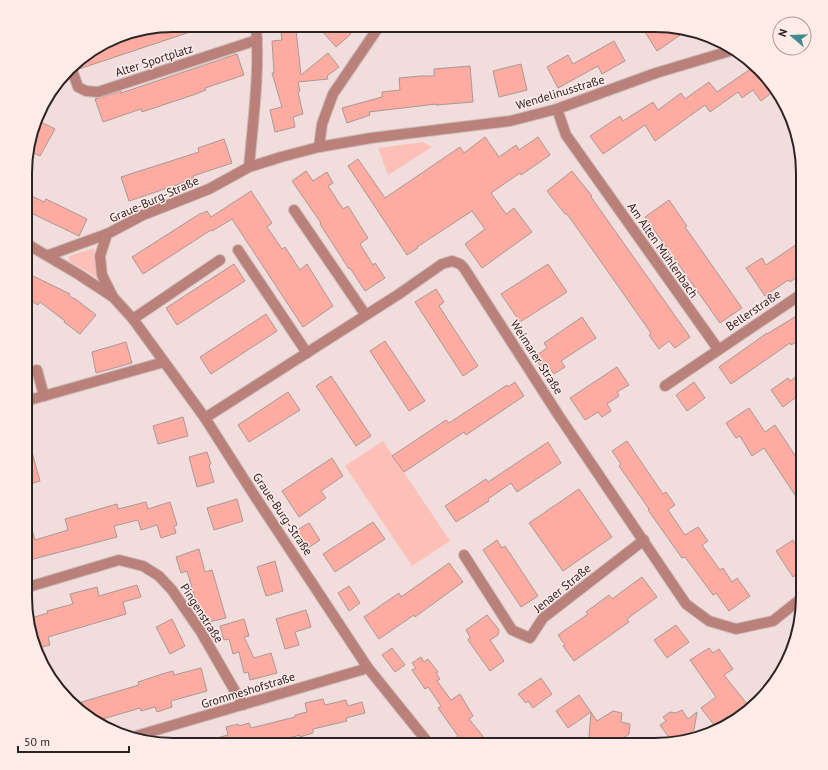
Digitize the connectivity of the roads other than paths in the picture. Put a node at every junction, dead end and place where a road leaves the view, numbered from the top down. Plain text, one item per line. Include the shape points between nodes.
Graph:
1 (256, 32) edge
2 (375, 32) edge
3 (257, 40) junction
4 (727, 52) edge
5 (73, 73) edge
6 (557, 109) junction
7 (319, 147) junction
8 (249, 167) junction
9 (294, 210) dead end
10 (107, 234) junction
11 (32, 247) edge
12 (238, 250) dead end
13 (48, 255) junction
14 (220, 260) dead end
15 (113, 297) junction
16 (796, 298) edge
17 (365, 314) junction
18 (133, 319) junction
19 (718, 349) junction
20 (307, 353) junction
21 (164, 362) junction
22 (32, 372) edge
23 (665, 386) dead end
24 (44, 396) junction
25 (32, 399) edge
26 (205, 418) junction
27 (644, 540) junction
28 (464, 555) dead end
29 (32, 586) edge
30 (796, 603) edge
31 (368, 668) junction
32 (243, 704) junction
33 (142, 734) edge
34 (424, 738) edge

1 - 3 street
2 - 7 street via 333,94 322,124
3 - 5 street, Alter Sportplatz via 98,92 78,87
3 - 8 street
4 - 6 street, Wendelinusstraße via 656,73
6 - 7 street, Wendelinusstraße via 510,121
6 - 19 street, Am Alten Mühlenbach via 566,135
7 - 8 street, Graue-Burg-Straße
8 - 10 street, Graue-Burg-Straße via 209,189 143,215
9 - 17 street
10 - 13 street
10 - 15 street, Graue-Burg-Straße via 100,256 102,275
11 - 13 street, Graue-Burg-Straße
12 - 20 street
13 - 15 street, Graue-Burg-Straße
14 - 18 street
15 - 18 street, Graue-Burg-Straße
16 - 19 street, Bellerstraße
17 - 20 street, Weimarer Straße
17 - 27 street, Weimarer Straße via 442,264 452,261 460,264
18 - 21 street, Graue-Burg-Straße
19 - 23 street
20 - 26 street, Weimarer Straße
21 - 24 street
21 - 26 street, Graue-Burg-Straße
22 - 24 street via 37,370
24 - 25 street
26 - 31 street, Graue-Burg-Straße
27 - 28 street, Jenaer Straße via 543,618 530,638 512,630
27 - 30 street, Weimarer Straße via 686,604 709,621 736,629 773,621
29 - 32 street, Pingenstraße via 119,560 143,566 159,576 172,590 201,632
31 - 32 street, Grommeshofstraße
31 - 34 street, Graue-Burg-Straße
32 - 33 street, Grommeshofstraße

